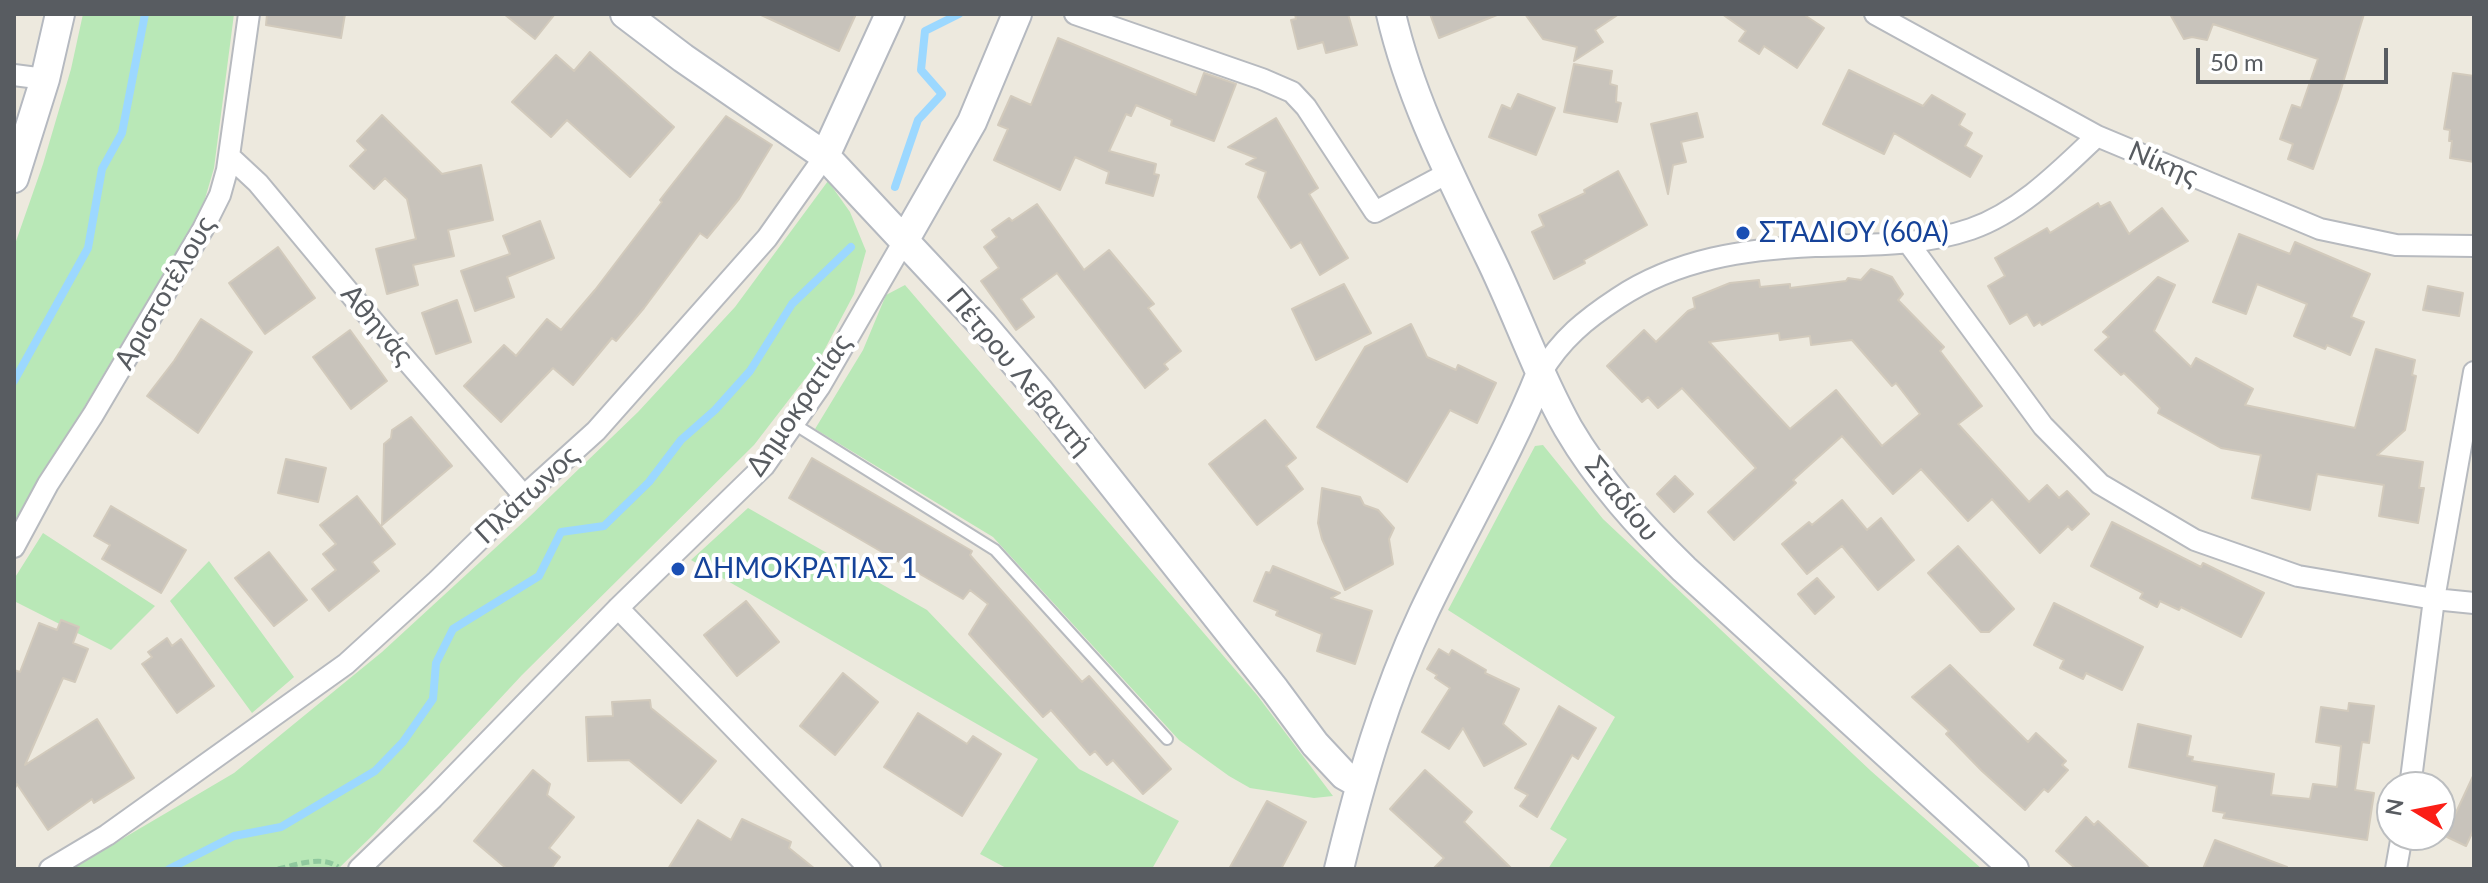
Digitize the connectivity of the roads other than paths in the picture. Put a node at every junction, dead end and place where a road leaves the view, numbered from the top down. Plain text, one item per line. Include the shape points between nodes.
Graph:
1 (60, 14) edge
2 (249, 14) edge
3 (625, 14) edge
4 (890, 14) edge
5 (1017, 14) edge
6 (1075, 14) edge
7 (1391, 14) edge
8 (1875, 14) edge
9 (14, 75) edge
10 (45, 79) junction
11 (2097, 136) junction
12 (229, 156) junction
13 (825, 156) junction
14 (1448, 173) junction
15 (14, 178) edge
16 (904, 241) junction
17 (1907, 241) junction
18 (2474, 246) edge
19 (2474, 372) edge
20 (1541, 373) junction
21 (794, 424) junction
22 (524, 496) junction
23 (14, 547) edge
24 (2434, 599) junction
25 (2474, 603) edge
26 (618, 608) junction
27 (1167, 739) dead end
28 (2412, 771) edge
29 (1360, 784) junction
30 (50, 869) edge
31 (359, 869) edge
32 (870, 869) edge
33 (1339, 869) edge
34 (2014, 869) edge

1 - 10 street
2 - 12 street, Αριστοτέλους
3 - 13 street, Πέτρου Λεβαντή
4 - 13 street, Πλάτωνος
5 - 16 street, Δημοκρατίας via 972,122
6 - 14 street via 1292,92 1313,115 1375,212
7 - 14 street, Σταδίου via 1412,90
8 - 11 street, Νίκης
9 - 10 street
10 - 15 street
11 - 17 street via 2045,184 1994,218 1961,232
11 - 18 street, Νίκης via 2320,229 2396,245
12 - 22 street, Αθηνάς via 258,183
12 - 23 street, Αριστοτέλους via 220,195 203,229
13 - 16 street, Πέτρου Λεβαντή
13 - 22 street, Πλάτωνος via 737,272 596,431
14 - 20 street, Σταδίου
16 - 21 street, Δημοκρατίας
16 - 29 street, Πέτρου Λεβαντή via 1038,390 1315,744
17 - 20 street via 1768,250 1675,268 1633,288 1580,324
17 - 24 street via 2043,426 2100,484 2195,540 2224,551 2298,576
19 - 24 street
20 - 29 street via 1422,615
20 - 34 street, Σταδίου via 1588,459 1653,539
21 - 26 street, Δημοκρατίας via 764,466
21 - 27 lane via 995,550
22 - 30 street, Πλάτωνος via 346,664 120,826
24 - 25 street
24 - 28 street
26 - 31 street, Δημοκρατίας
26 - 32 street
29 - 33 street

